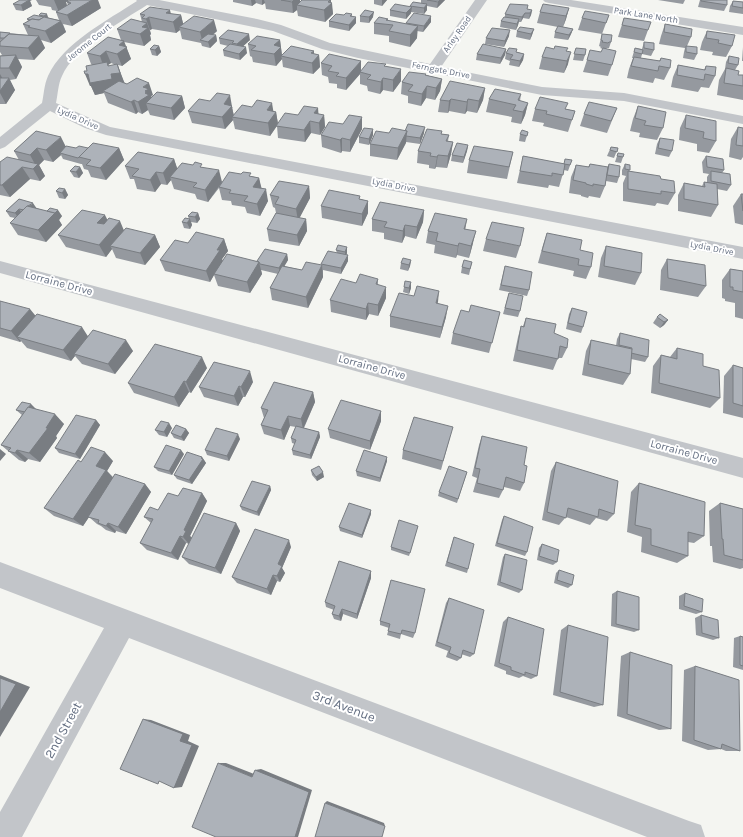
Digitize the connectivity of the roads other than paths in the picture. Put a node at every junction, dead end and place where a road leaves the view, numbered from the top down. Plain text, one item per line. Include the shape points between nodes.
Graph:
1 (144, 0) edge
2 (481, 0) edge
3 (549, 0) edge
4 (743, 31) edge
5 (433, 69) junction
6 (49, 105) junction
7 (743, 120) edge
8 (0, 144) edge
9 (743, 253) edge
10 (0, 267) edge
11 (743, 468) edge
12 (0, 575) edge
13 (123, 622) junction
14 (4, 837) edge
15 (688, 837) edge

1 - 5 street, Ferngate Drive via 257,23 326,46
1 - 6 street, Jerome Court via 69,55 53,81
2 - 5 street, Arley Road
3 - 4 street, Park Lane North
5 - 7 street, Ferngate Drive via 542,91 631,98
6 - 8 street
6 - 9 street, Lydia Drive via 106,131
10 - 11 street, Lorraine Drive
12 - 13 street, 3rd Avenue
13 - 14 street, 2nd Street
13 - 15 street, 3rd Avenue

